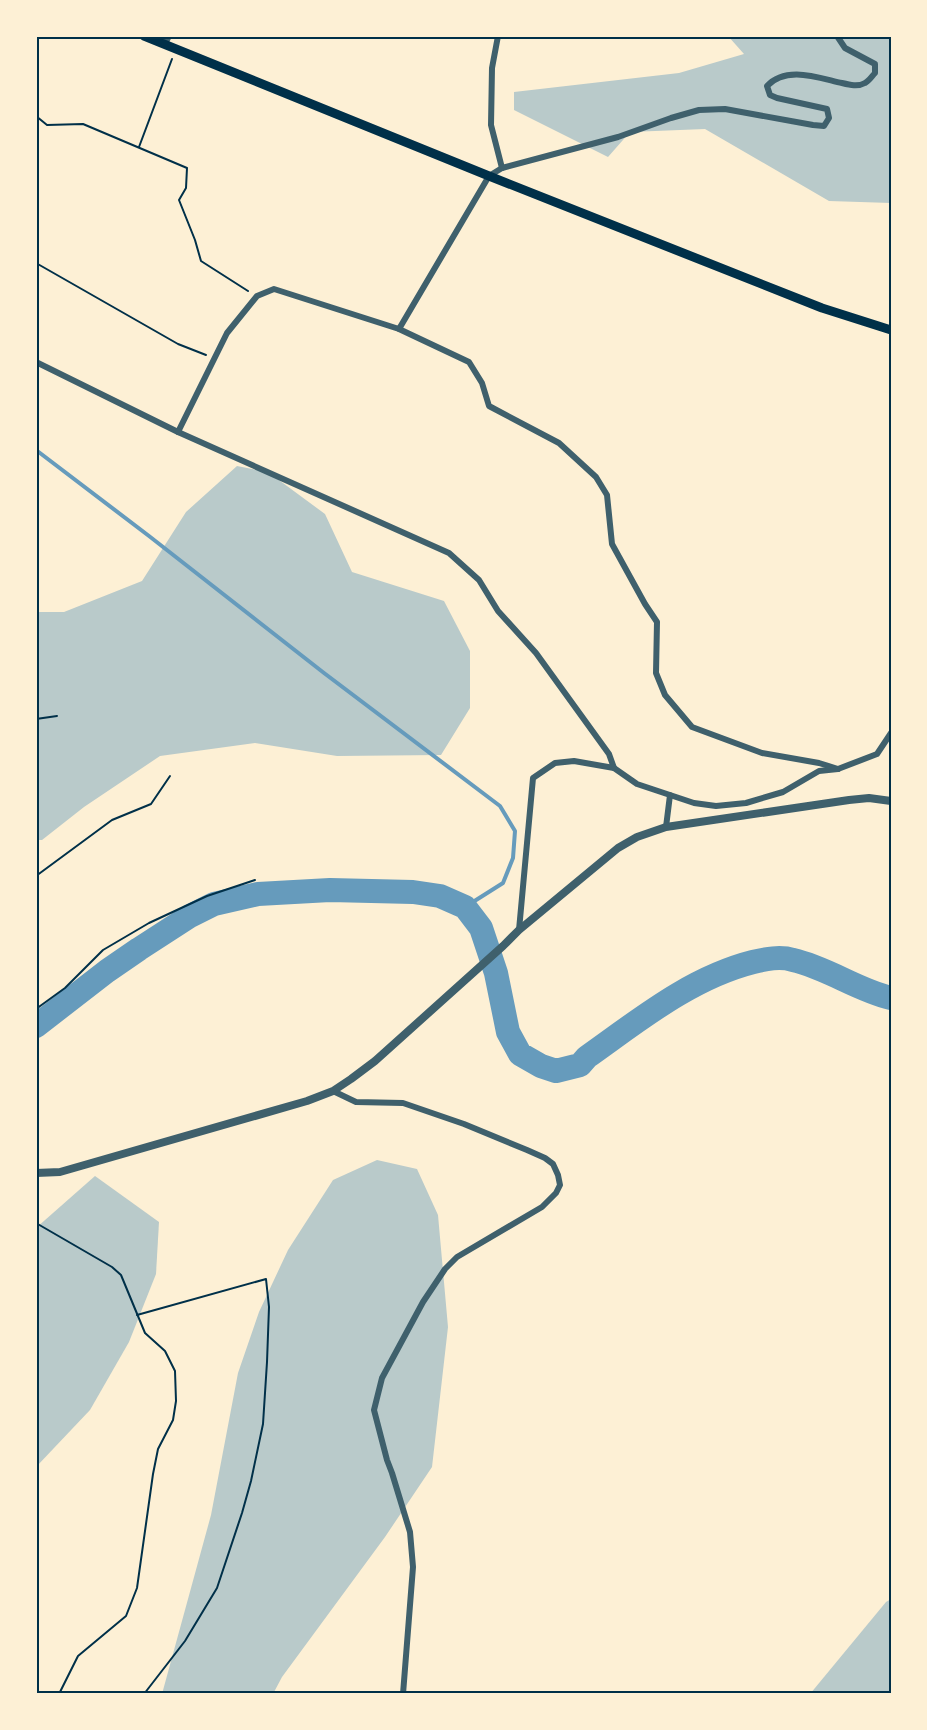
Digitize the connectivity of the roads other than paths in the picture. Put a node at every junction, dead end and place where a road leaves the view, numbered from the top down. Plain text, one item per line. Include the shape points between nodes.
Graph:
1 (144, 36) edge
2 (498, 36) edge
3 (837, 36) edge
4 (167, 40) edge
5 (502, 168) junction
6 (489, 176) junction
7 (399, 329) junction
8 (891, 330) edge
9 (36, 362) edge
10 (178, 432) junction
11 (891, 733) edge
12 (614, 768) junction
13 (838, 770) junction
14 (670, 795) junction
15 (891, 801) edge
16 (666, 827) junction
17 (519, 930) junction
18 (333, 1091) junction
19 (36, 1173) edge
20 (403, 1694) edge

1 - 4 main road
2 - 5 street via 492,68 491,125
3 - 5 street via 845,48 875,64 875,73 867,83 854,86 799,74 772,79 767,86 770,95 777,98 827,109 829,118 824,126 725,109 699,110 618,137
4 - 6 main road via 176,48
5 - 6 street
6 - 7 street
6 - 8 main road via 822,308
7 - 10 street via 274,289 257,296 227,333
7 - 13 street via 469,362 482,383 489,406 559,443 596,477 607,495 612,544 657,622 656,673 665,695 692,727 762,753
9 - 10 street
10 - 12 street via 449,553 479,580 498,611 536,653 609,754
11 - 13 street via 877,754
12 - 14 street via 637,784
12 - 17 street via 574,761 555,763 533,778
13 - 14 street via 819,771 783,792 746,803 717,806
14 - 16 street
15 - 16 street via 849,800
16 - 17 street via 618,848
17 - 18 street via 375,1060
18 - 19 street via 72,1169
18 - 20 street via 357,1102 403,1103 527,1150 553,1164 560,1185 542,1207 457,1257 445,1269 382,1378 374,1410 410,1532 413,1567

